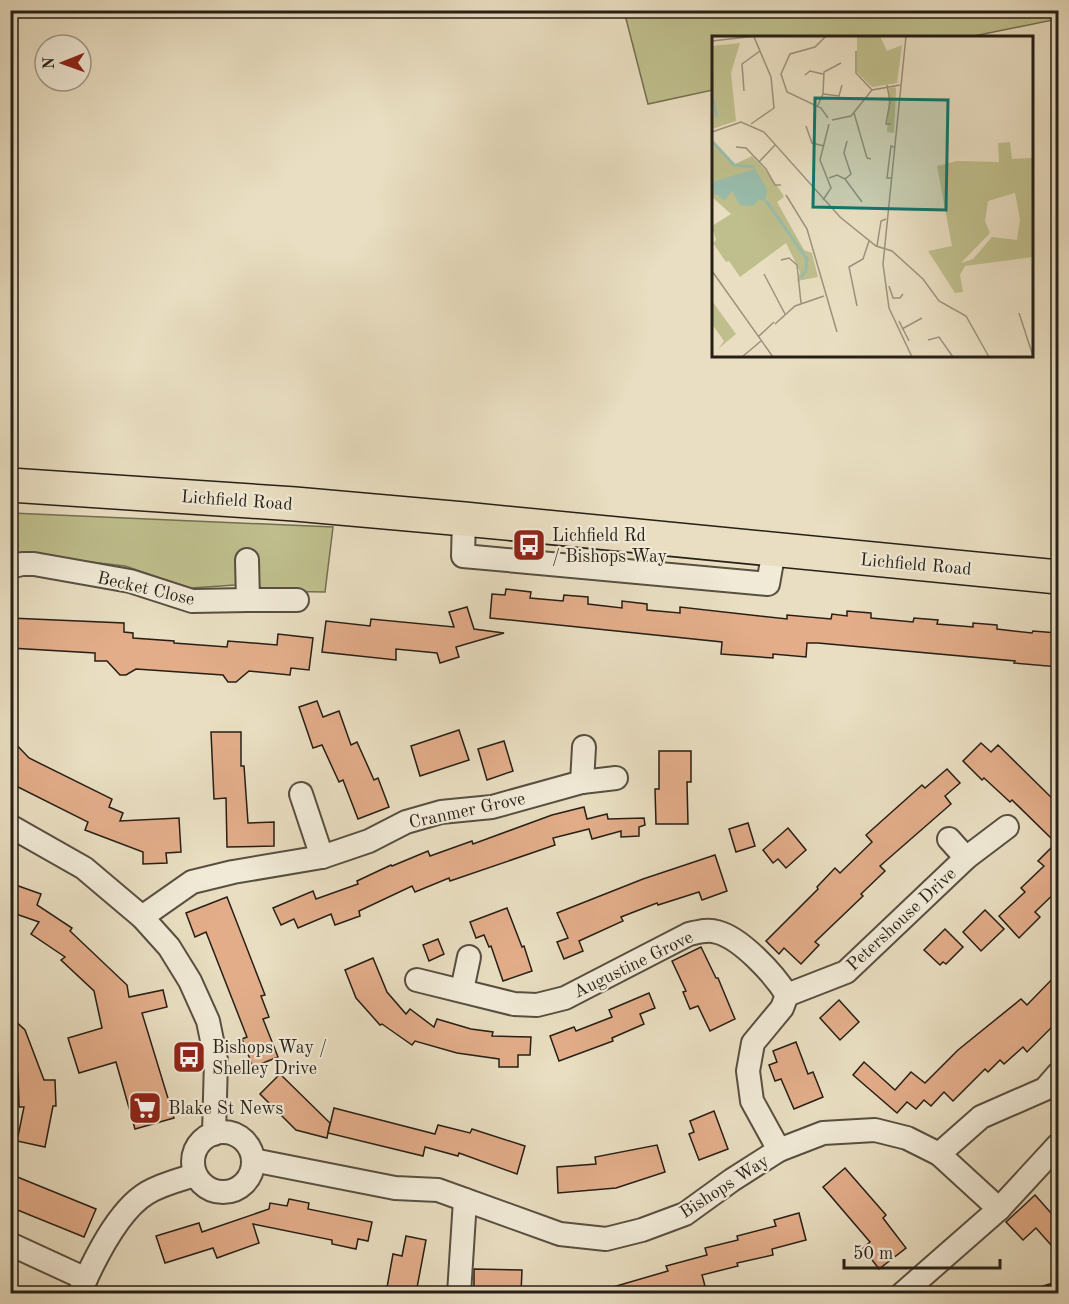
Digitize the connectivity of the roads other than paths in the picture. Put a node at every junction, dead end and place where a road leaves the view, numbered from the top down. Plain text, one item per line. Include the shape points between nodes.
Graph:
1 (10, 485) edge
2 (248, 560) dead end
3 (10, 567) edge
4 (1059, 577) edge
5 (248, 600) junction
6 (297, 600) dead end
7 (584, 747) dead end
8 (616, 778) dead end
9 (582, 782) junction
10 (303, 800) dead end
11 (10, 826) edge
12 (1007, 827) dead end
13 (949, 839) dead end
14 (322, 857) junction
15 (966, 858) junction
16 (142, 917) junction
17 (469, 957) dead end
18 (417, 981) dead end
19 (462, 990) junction
20 (787, 995) junction
21 (1054, 1088) edge
22 (214, 1134) junction
23 (1059, 1146) edge
24 (779, 1150) junction
25 (939, 1154) junction
26 (253, 1160) junction
27 (195, 1175) junction
28 (465, 1200) junction
29 (999, 1209) junction
30 (10, 1244) edge
31 (83, 1286) edge
32 (459, 1293) edge
33 (902, 1293) edge

1 - 4 main road, Lichfield Road via 283,503
2 - 5 street
3 - 5 street, Becket Close via 34,564 130,580 192,601
5 - 6 street, Becket Close
7 - 9 street
8 - 9 street, Cranmer Grove
9 - 14 street, Cranmer Grove via 492,807 441,812 406,822 369,841
10 - 14 street
11 - 16 street via 84,868
12 - 15 street, Petershouse Drive
13 - 15 street
14 - 16 street, Cranmer Grove via 192,882
15 - 20 street, Petershouse Drive via 846,972
16 - 22 street via 174,955 208,1022 216,1059
17 - 19 street
18 - 19 street, Augustine Grove
19 - 20 street, Augustine Grove via 514,1004 537,1005 565,998 689,934 716,931 734,939 778,981
20 - 24 street via 782,1008 753,1042 748,1071 752,1101
21 - 25 street via 981,1117
22 - 26 street via 226,1132 238,1137 248,1146
22 - 27 street via 201,1142 195,1152
23 - 29 street
24 - 25 street, Bishops Way via 823,1133 875,1130 907,1138
24 - 28 street, Bishops Way via 685,1214 606,1239 560,1234
25 - 29 street, Bishops Way
26 - 27 street via 248,1178 234,1190 210,1190
26 - 28 street, Bishops Way via 395,1188 438,1190
27 - 31 street via 145,1194 120,1221
28 - 32 street
29 - 33 street
30 - 31 street

